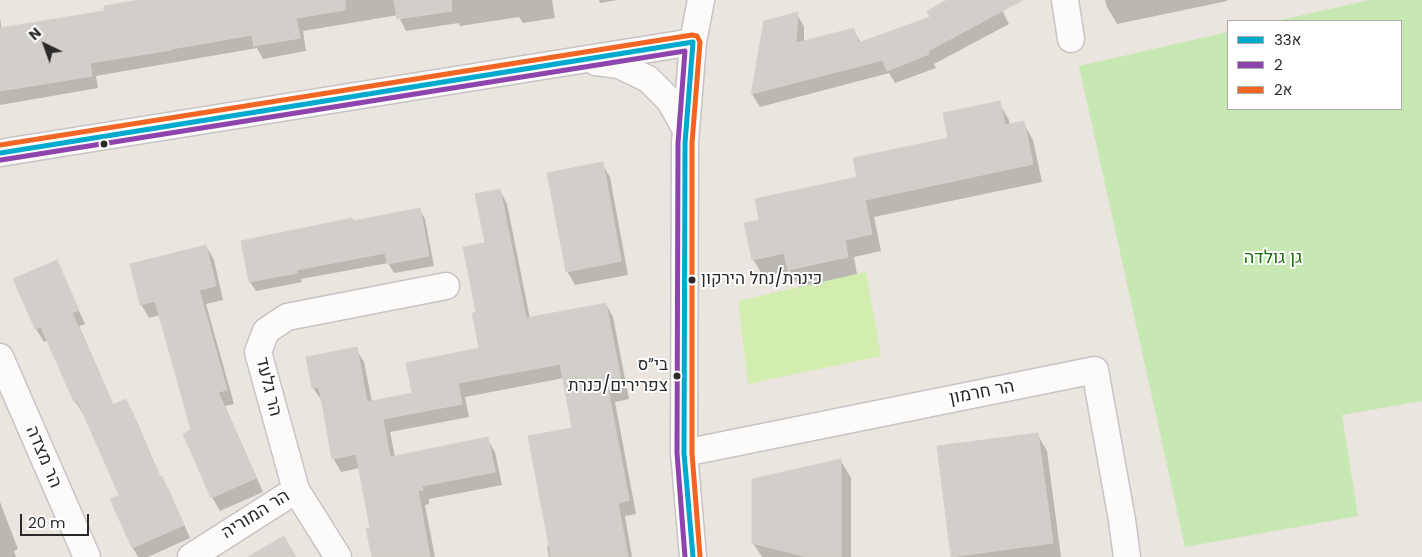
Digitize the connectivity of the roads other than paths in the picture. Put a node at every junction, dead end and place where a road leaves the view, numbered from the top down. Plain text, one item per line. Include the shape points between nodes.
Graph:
1 (701, 0) edge
2 (1065, 0) edge
3 (1071, 39) dead end
4 (693, 42) junction
5 (583, 60) junction
6 (686, 130) junction
7 (0, 153) edge
8 (446, 286) dead end
9 (0, 357) edge
10 (684, 453) junction
11 (296, 490) junction
12 (87, 557) edge
13 (191, 557) edge
14 (338, 557) edge
15 (693, 557) edge
16 (1127, 557) edge

1 - 4 street
2 - 3 street
4 - 5 street
4 - 6 street
5 - 6 street via 619,65 648,79 670,101
5 - 7 street
6 - 10 street
8 - 11 street, הר גלעד via 287,317 266,331 258,352
9 - 12 street, הר מצדה
10 - 15 street
10 - 16 street, הר חרמון via 1095,370
11 - 13 street, הר המוריה
11 - 14 street, הר גלעד

